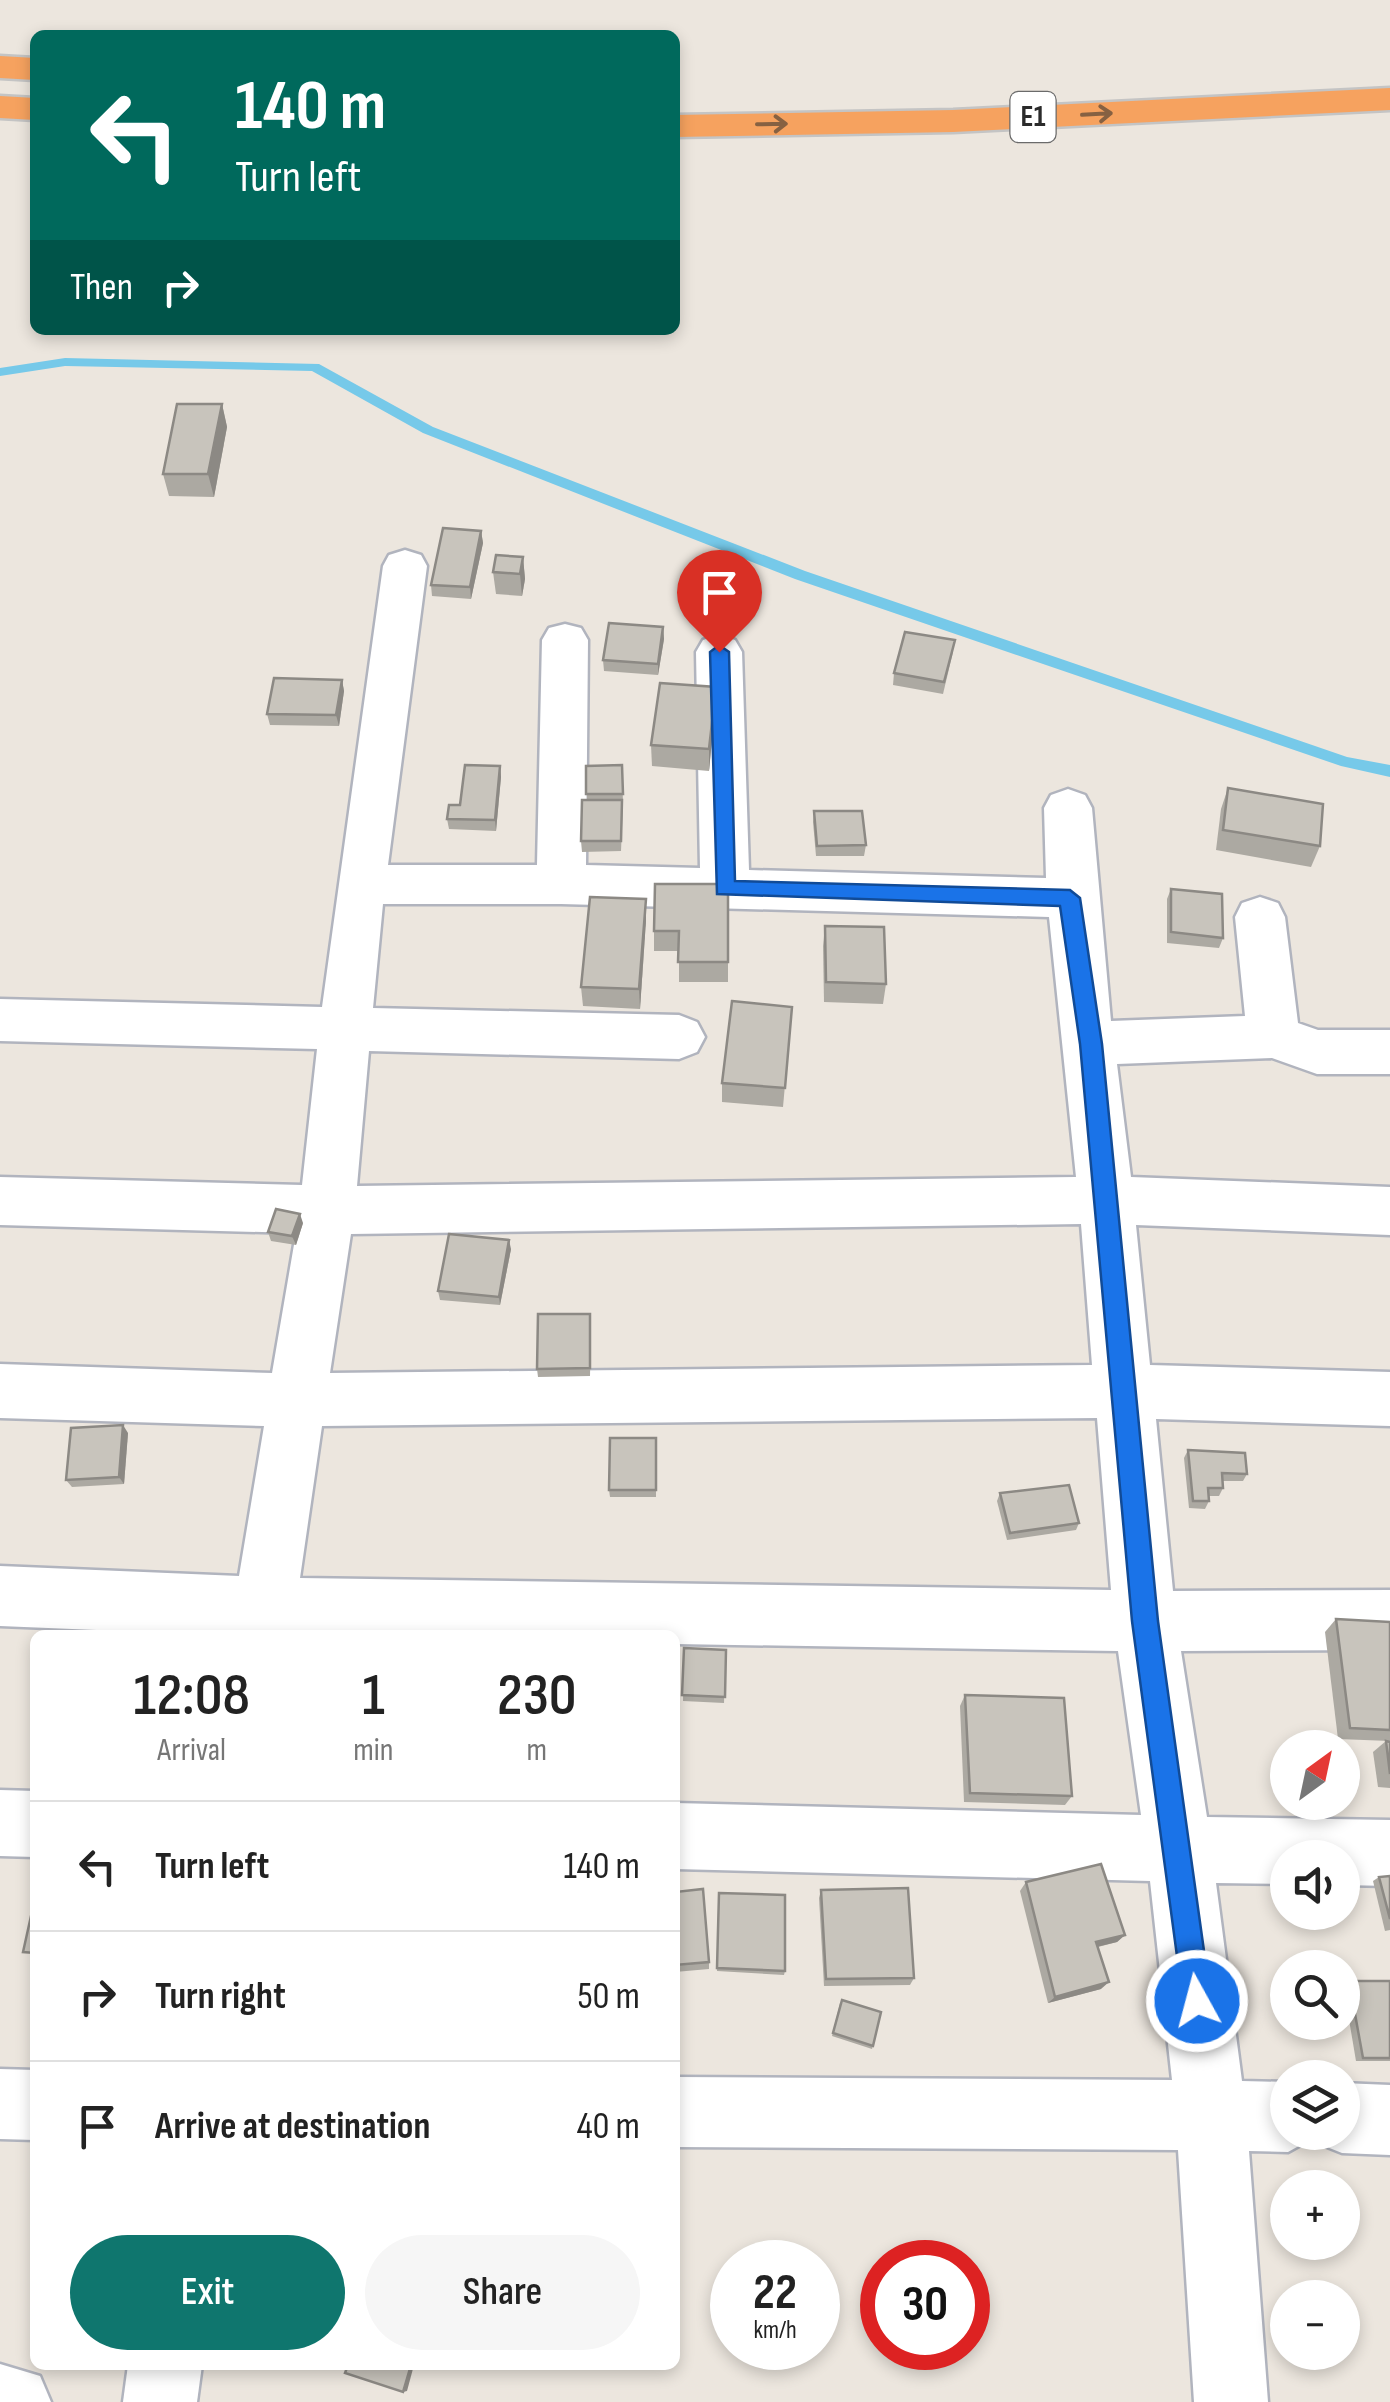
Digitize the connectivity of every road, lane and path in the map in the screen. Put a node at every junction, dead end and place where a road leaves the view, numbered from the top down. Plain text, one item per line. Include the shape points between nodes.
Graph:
1 (0, 67) edge
2 (1331, 67) dead end
3 (30, 69) edge
4 (1197, 74) dead end
5 (1390, 98) edge
6 (0, 107) edge
7 (30, 109) edge
8 (680, 126) edge
9 (405, 566) dead end
10 (565, 640) dead end
11 (719, 652) dead end
12 (1068, 808) dead end
13 (561, 884) junction
14 (360, 885) junction
15 (724, 888) junction
16 (1070, 898) junction
17 (1260, 918) dead end
18 (0, 1020) edge
19 (346, 1032) junction
20 (1274, 1036) junction
21 (679, 1037) dead end
22 (1091, 1044) junction
23 (1390, 1052) edge
24 (1106, 1200) junction
25 (0, 1201) edge
26 (327, 1210) junction
27 (1390, 1211) edge
28 (0, 1391) edge
29 (1124, 1391) junction
30 (1390, 1399) edge
31 (298, 1400) junction
32 (0, 1596) edge
33 (1390, 1620) edge
34 (261, 1621) edge
35 (1145, 1621) junction
36 (0, 1823) edge
37 (30, 1824) edge
38 (680, 1836) edge
39 (1179, 1849) junction
40 (1390, 1853) edge
41 (0, 2104) edge
42 (30, 2105) edge
43 (680, 2112) edge
44 (1211, 2114) junction
45 (1270, 2116) edge
46 (1360, 2119) edge
47 (1390, 2120) edge
48 (163, 2370) edge
49 (0, 2401) edge
50 (14, 2402) edge
51 (160, 2402) edge
52 (1231, 2402) edge

1 - 3 highway
2 - 4 highway
8 -> 5 highway, E1 via 952,121
6 - 7 highway
9 - 14 street
10 - 13 street
11 - 15 street
12 - 16 street
13 - 14 street
13 - 15 street
14 - 19 street
15 - 16 street
16 - 22 street
17 - 20 street
18 - 19 street
19 - 21 street
19 - 26 street
20 - 22 street
20 - 23 street via 1317,1052
22 - 24 street
24 - 26 street
24 - 27 street
24 - 29 street
25 - 26 street
26 - 31 street
28 - 31 street
29 - 30 street
29 - 31 street
29 - 35 street
31 - 34 street
32 - 34 street
33 - 35 street
34 - 35 street
35 - 39 street
36 - 37 street
38 - 39 street
39 - 40 street
39 - 44 street
41 - 42 street
43 - 44 street
44 - 45 street
44 - 52 street
46 - 47 street
48 - 51 street
49 - 50 street

